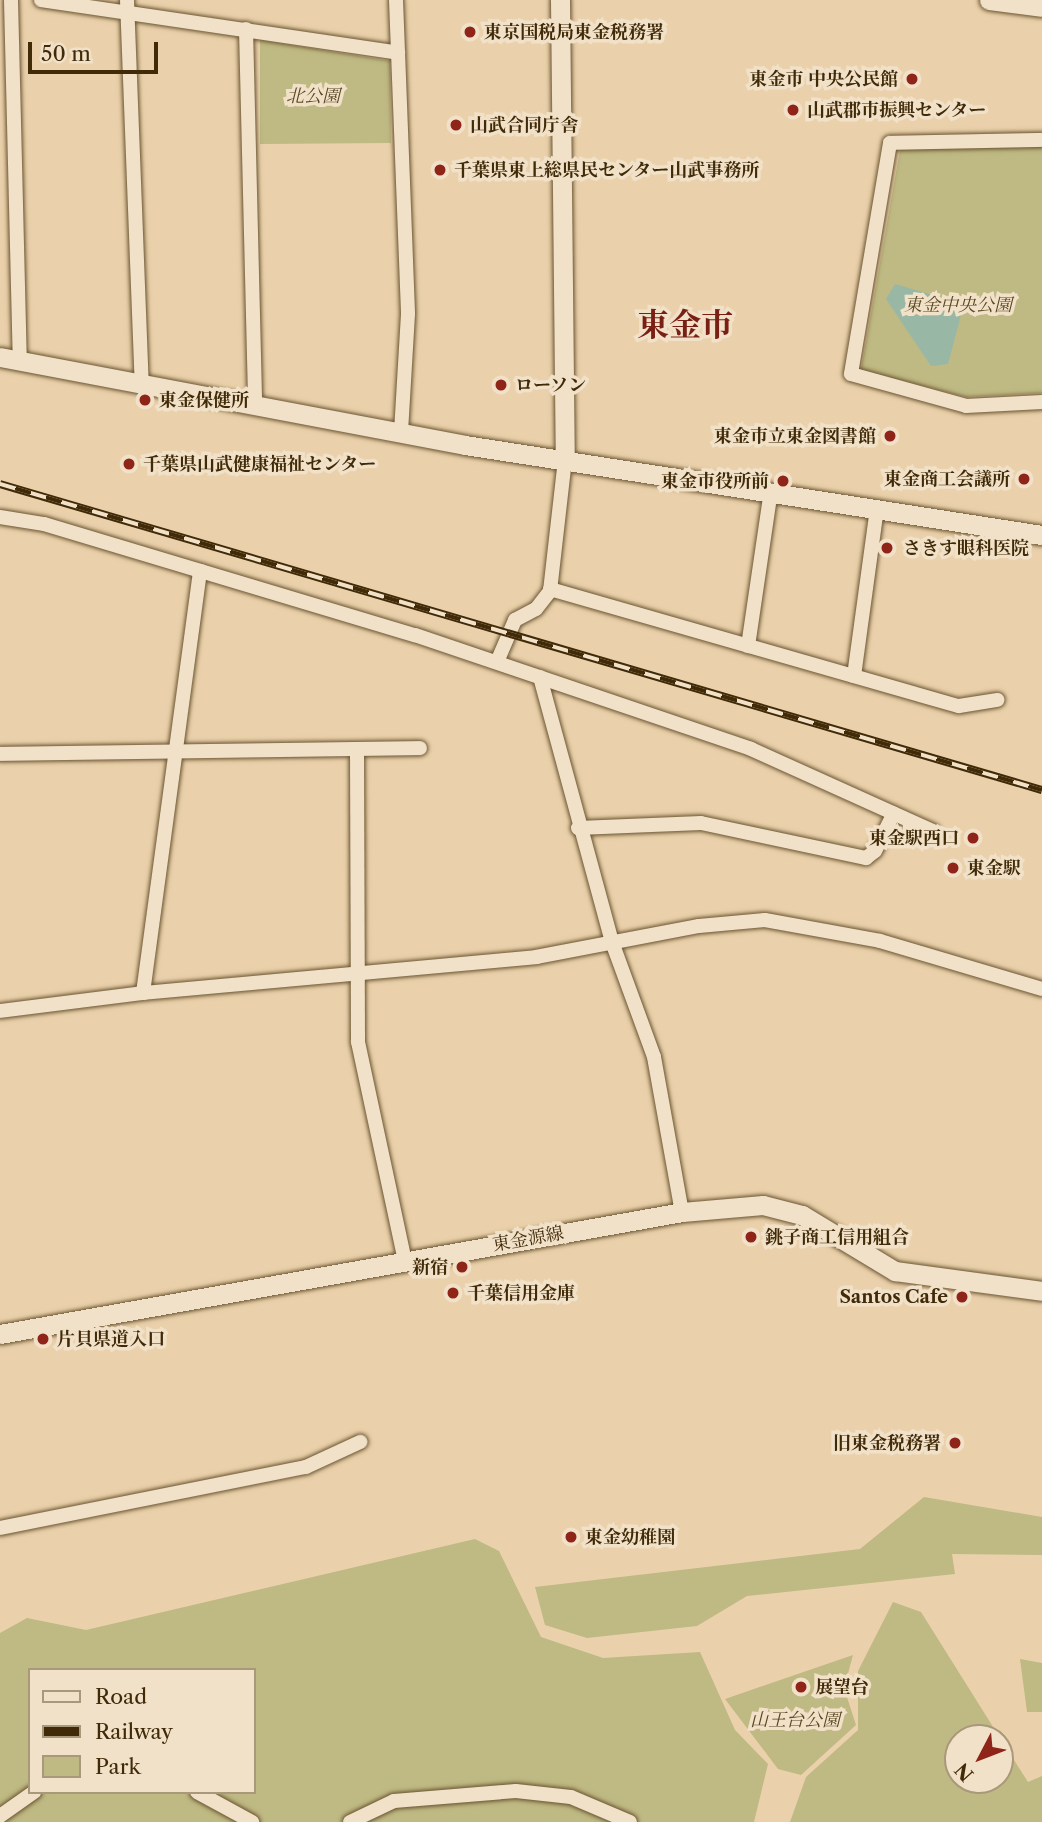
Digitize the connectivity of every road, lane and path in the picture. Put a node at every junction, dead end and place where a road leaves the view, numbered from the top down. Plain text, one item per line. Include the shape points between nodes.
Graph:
1 (11, 0) edge
2 (41, 0) edge
3 (396, 0) edge
4 (560, 0) edge
5 (989, 0) edge
6 (127, 7) edge
7 (1042, 7) edge
8 (246, 29) junction
9 (398, 53) junction
10 (1042, 140) edge
11 (0, 357) edge
12 (20, 361) junction
13 (142, 384) junction
14 (1042, 402) edge
15 (255, 406) junction
16 (401, 433) junction
17 (565, 460) junction
18 (771, 491) junction
19 (877, 509) junction
20 (0, 517) edge
21 (1042, 535) edge
22 (200, 570) junction
23 (550, 589) junction
24 (748, 646) junction
25 (497, 662) junction
26 (854, 676) junction
27 (540, 677) junction
28 (998, 700) dead end
29 (420, 748) dead end
30 (176, 749) junction
31 (357, 750) junction
32 (0, 754) edge
33 (894, 813) junction
34 (578, 828) junction
35 (933, 831) dead end
36 (612, 942) junction
37 (355, 974) junction
38 (1042, 989) edge
39 (143, 993) junction
40 (0, 1011) edge
41 (682, 1212) junction
42 (405, 1262) junction
43 (1042, 1291) edge
44 (0, 1334) edge
45 (360, 1442) dead end
46 (0, 1528) edge
47 (31, 1794) edge
48 (201, 1794) edge
49 (0, 1816) edge
50 (252, 1822) edge
51 (350, 1822) edge
52 (630, 1822) edge

1 - 12 street
2 - 6 street
3 - 9 street
4 - 17 street
5 - 7 street
6 - 8 street
6 - 13 street
8 - 9 street
8 - 15 street
9 - 16 street via 408,314
10 - 14 street via 890,143 851,374 966,406
11 - 12 street
12 - 13 street
13 - 15 street
15 - 16 street
16 - 17 street
17 - 18 street
17 - 23 street
18 - 19 street
18 - 24 street
19 - 21 street
19 - 26 street
20 - 22 street via 44,524
22 - 25 street
22 - 30 street
23 - 24 street
23 - 25 street via 536,609 515,620
24 - 26 street
25 - 27 street
26 - 28 street via 959,706
27 - 33 street via 751,749
27 - 34 street
29 - 31 street
30 - 31 street
30 - 32 street
30 - 39 street
31 - 37 street
33 - 34 street via 875,851 866,859 701,823
33 - 35 street
34 - 36 street
36 - 37 street via 536,957
36 - 38 street via 765,920 880,941
36 - 41 street via 654,1057
37 - 39 street
37 - 42 street via 358,1042
39 - 40 street
41 - 42 street, 東金源線
41 - 43 street, 東金源線 via 782,1206 895,1271
42 - 44 street, 東金源線
45 - 46 street via 306,1467
47 - 49 street
48 - 50 street
51 - 52 street via 394,1801 516,1791 571,1797

